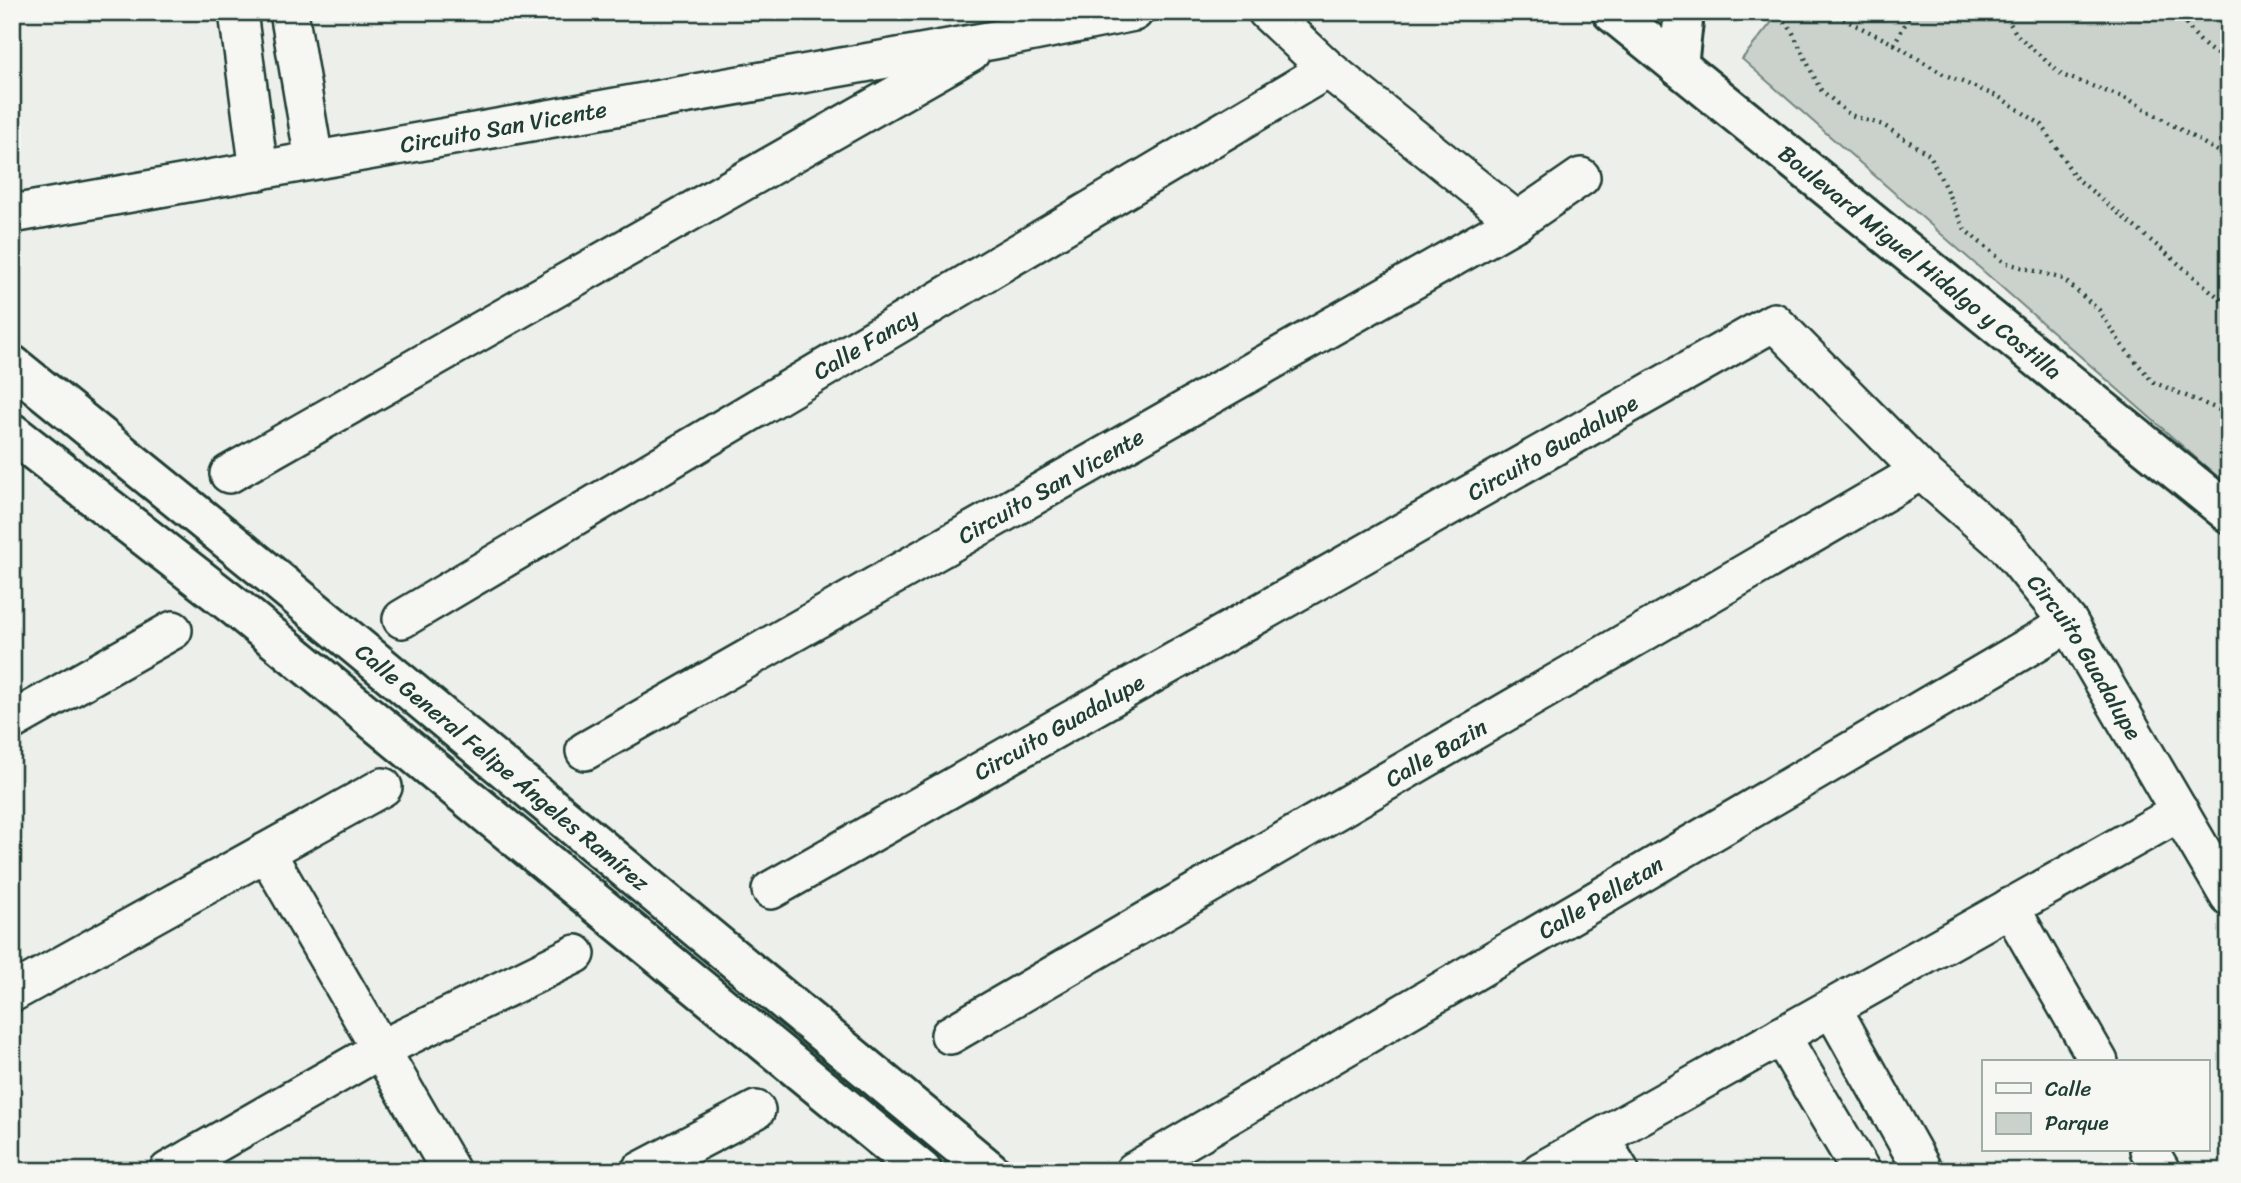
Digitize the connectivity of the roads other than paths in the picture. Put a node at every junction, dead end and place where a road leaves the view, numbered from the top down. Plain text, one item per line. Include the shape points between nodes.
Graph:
1 (238, 12) edge
2 (289, 12) edge
3 (1134, 12) edge
4 (1267, 12) edge
5 (1612, 12) edge
6 (1684, 12) edge
7 (994, 40) junction
8 (1678, 66) junction
9 (1328, 69) junction
10 (314, 160) junction
11 (259, 171) junction
12 (1581, 177) dead end
13 (12, 214) edge
14 (1517, 221) junction
15 (12, 365) edge
16 (12, 433) edge
17 (1921, 471) junction
18 (229, 474) dead end
19 (2229, 513) edge
20 (271, 575) junction
21 (237, 609) junction
22 (402, 619) dead end
23 (2069, 624) junction
24 (173, 630) dead end
25 (12, 721) edge
26 (585, 751) dead end
27 (383, 787) dead end
28 (2180, 812) junction
29 (266, 852) junction
30 (771, 890) dead end
31 (2229, 897) edge
32 (2010, 907) junction
33 (576, 954) dead end
34 (12, 993) edge
35 (1832, 1008) junction
36 (950, 1035) dead end
37 (1781, 1036) junction
38 (380, 1049) junction
39 (2098, 1060) edge
40 (756, 1110) dead end
41 (1600, 1138) junction
42 (2150, 1152) edge
43 (168, 1171) edge
44 (451, 1171) edge
45 (640, 1171) edge
46 (922, 1171) edge
47 (990, 1171) edge
48 (1134, 1171) edge
49 (1541, 1171) edge
50 (1620, 1171) edge
51 (1861, 1171) edge
52 (1923, 1171) edge
53 (2161, 1171) edge

1 - 11 street
2 - 10 street
3 - 7 street, Circuito San Vicente
4 - 9 street
5 - 8 street, Boulevard Miguel Hidalgo y Costilla
6 - 8 street
7 - 10 street, Circuito San Vicente
7 - 18 street, Circuito San Vicente
8 - 19 street, Boulevard Miguel Hidalgo y Costilla
9 - 14 street
9 - 22 street, Calle Fancy
10 - 11 street, Circuito San Vicente
11 - 13 street, Circuito San Vicente
12 - 14 street, Circuito San Vicente
14 - 26 street, Circuito San Vicente
15 - 20 street, Calle General Felipe Ángeles Ramírez
16 - 21 street, Calle General Felipe Ángeles Ramírez
17 - 23 street, Circuito Guadalupe via 2007,546
17 - 30 street, Circuito Guadalupe via 1774,322
17 - 36 street, Calle Bazin
20 - 21 street
20 - 47 street, Calle General Felipe Ángeles Ramírez
21 - 46 street, Calle General Felipe Ángeles Ramírez
23 - 28 street, Circuito Guadalupe
23 - 48 street, Calle Pelletan
24 - 25 street
27 - 29 street
28 - 31 street, Circuito Guadalupe
28 - 32 street
29 - 34 street
29 - 38 street
32 - 35 street
32 - 39 street
33 - 38 street
35 - 37 street
35 - 52 street
37 - 41 street
37 - 51 street
38 - 43 street
38 - 44 street
40 - 45 street
41 - 49 street
41 - 50 street
42 - 53 street

